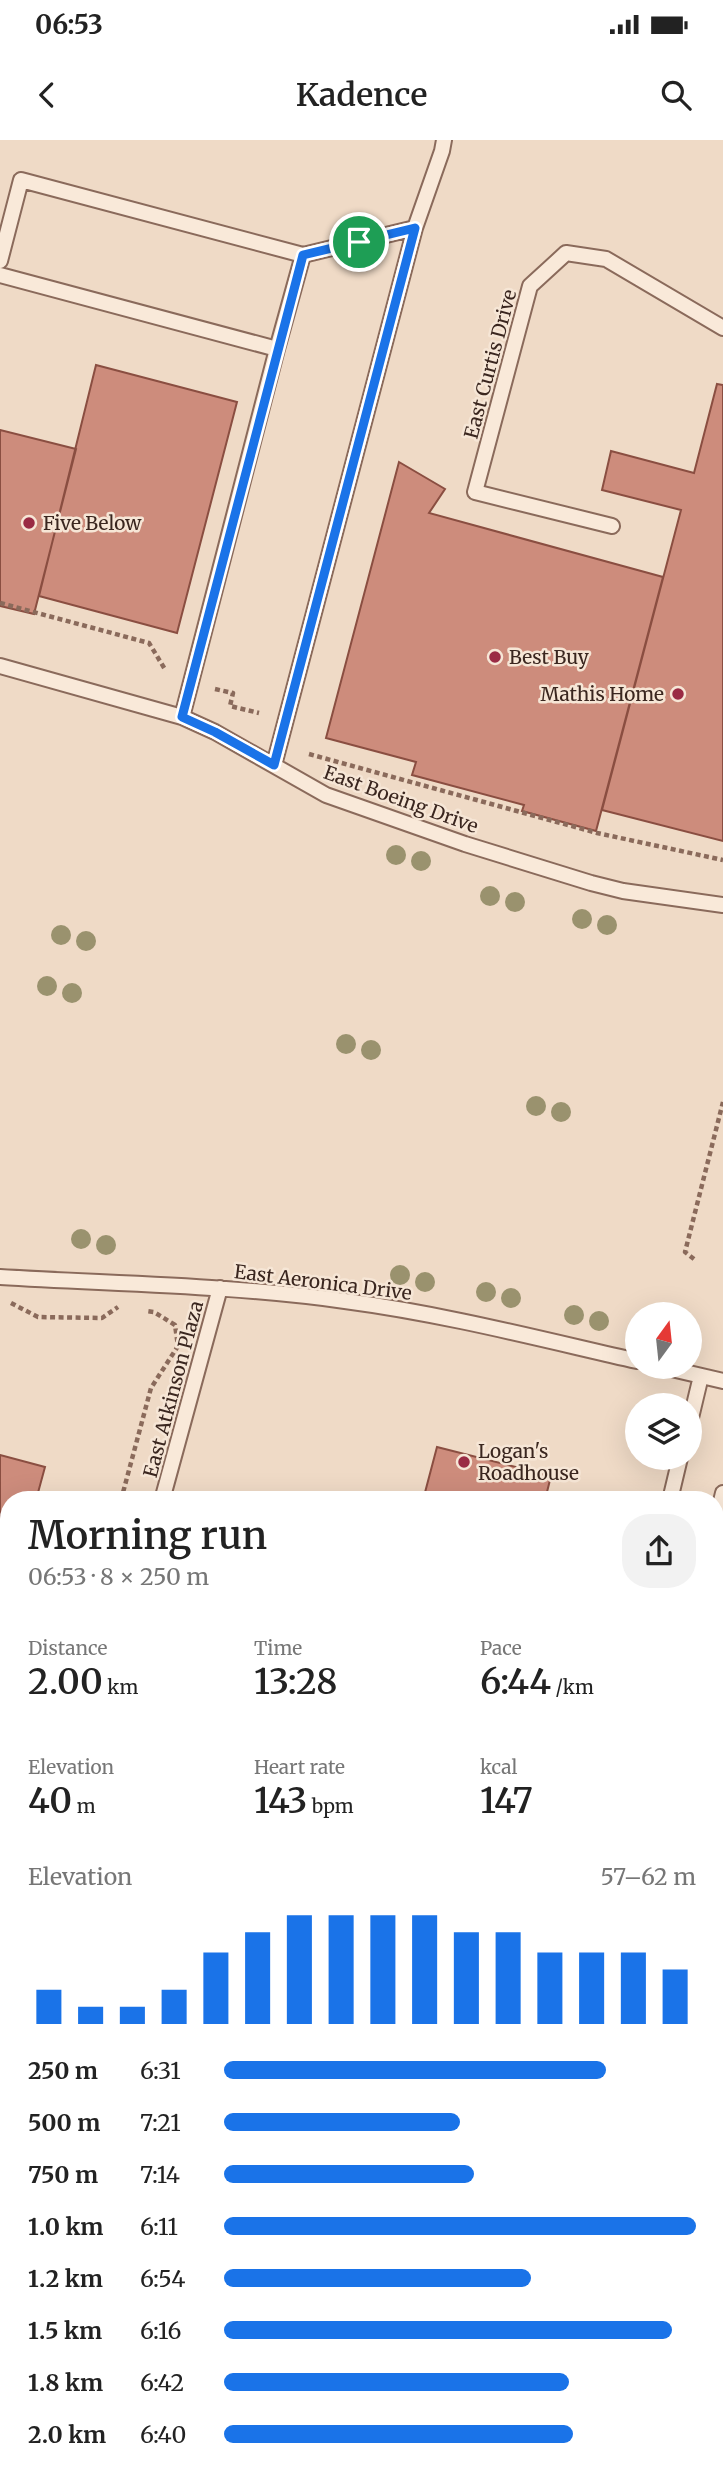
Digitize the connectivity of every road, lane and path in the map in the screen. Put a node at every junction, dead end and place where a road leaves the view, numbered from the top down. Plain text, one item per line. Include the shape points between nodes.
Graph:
1 (443, 140) edge
2 (415, 228) junction
3 (303, 255) junction
4 (0, 261) edge
5 (0, 275) edge
6 (723, 328) edge
7 (277, 349) junction
8 (612, 526) dead end
9 (0, 603) edge
10 (0, 666) edge
11 (166, 671) dead end
12 (215, 689) dead end
13 (259, 713) dead end
14 (182, 717) junction
15 (309, 754) dead end
16 (274, 765) junction
17 (723, 860) edge
18 (723, 905) edge
19 (723, 1102) edge
20 (694, 1259) dead end
21 (0, 1277) edge
22 (220, 1288) junction
23 (0, 1301) edge
24 (130, 1308) dead end
25 (142, 1310) dead end
26 (625, 1358) edge
27 (702, 1376) edge
28 (723, 1381) edge
29 (677, 1470) edge
30 (123, 1491) edge
31 (164, 1491) edge
32 (672, 1491) edge

1 - 2 lane
2 - 3 lane
2 - 16 lane
3 - 4 lane via 21,180
3 - 7 lane
5 - 7 lane
6 - 8 lane, East Curtis Drive via 606,259 566,253 530,286 475,492
7 - 14 lane
9 - 11 path via 149,643
10 - 14 lane, East Boeing Drive
12 - 13 path via 233,693 230,706
14 - 16 lane, East Boeing Drive
15 - 17 path via 597,833
16 - 18 lane, East Boeing Drive via 343,802 560,874 623,891
19 - 20 path via 685,1252
21 - 22 lane, East Aeronica Drive
22 - 26 lane, East Aeronica Drive via 443,1317
22 - 31 lane, East Atkinson Plaza
23 - 24 path via 38,1317 102,1318 118,1307
25 - 30 path via 175,1325 178,1346 152,1388
27 - 28 lane
29 - 32 lane

